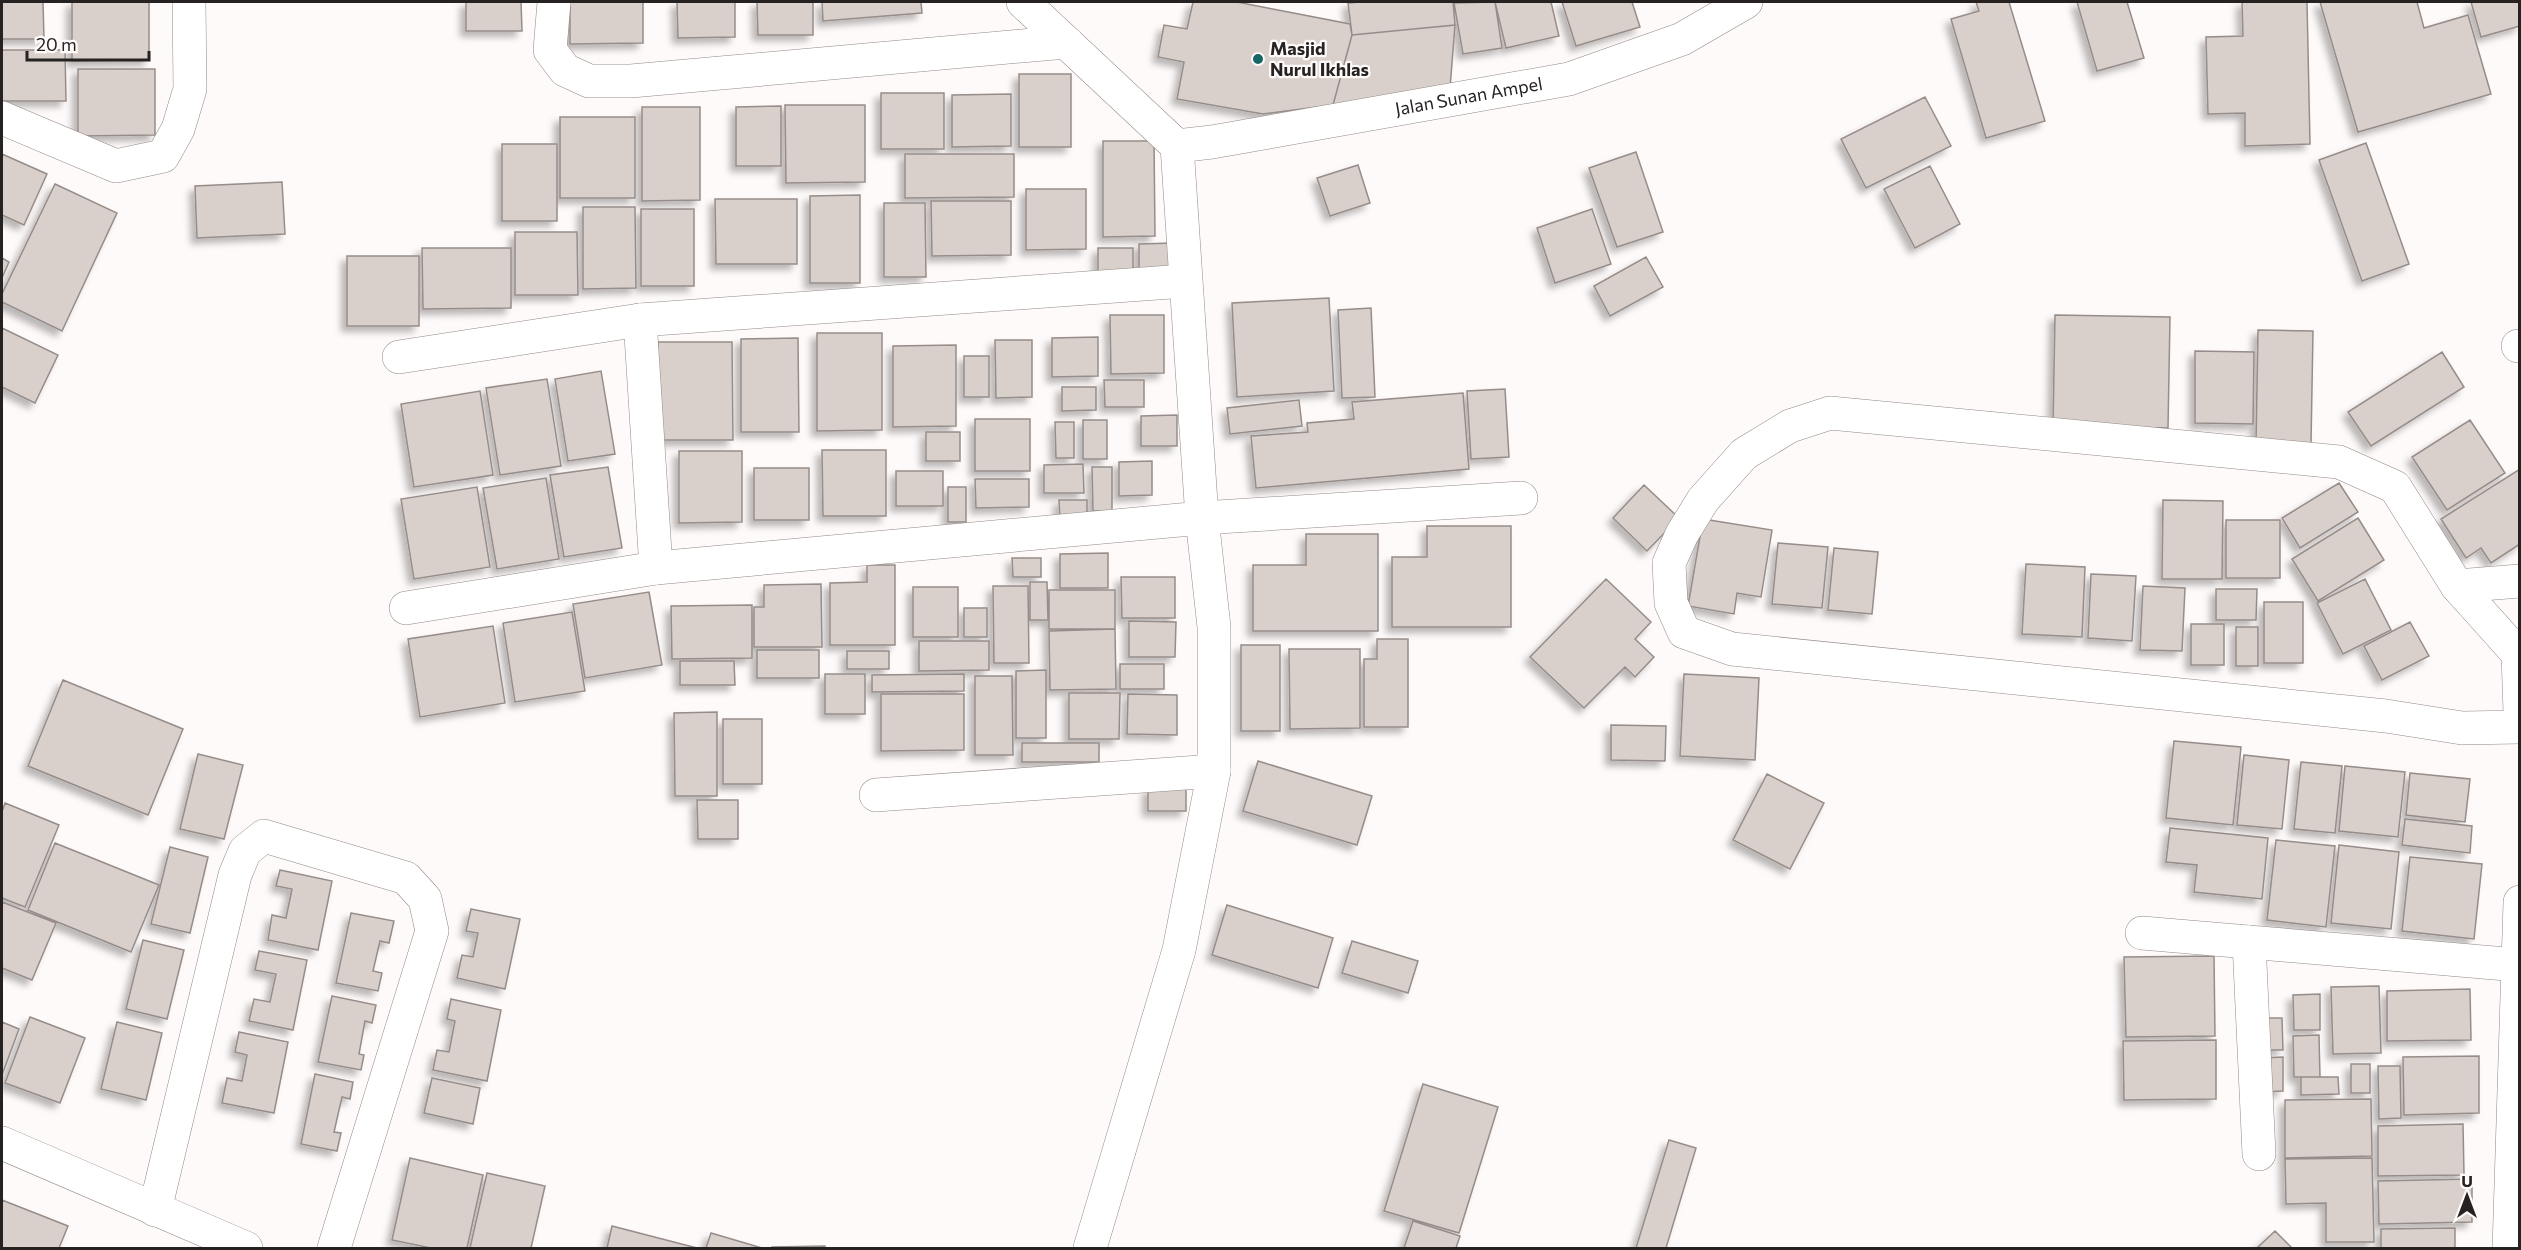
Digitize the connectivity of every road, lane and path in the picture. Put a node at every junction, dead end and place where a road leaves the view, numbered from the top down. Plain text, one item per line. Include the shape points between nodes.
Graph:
1 (189, 2) edge
2 (554, 2) edge
3 (1023, 2) edge
4 (1746, 2) edge
5 (1066, 42) junction
6 (2, 118) edge
7 (1177, 146) junction
8 (1185, 281) junction
9 (640, 320) junction
10 (399, 357) dead end
11 (1521, 498) dead end
12 (1202, 518) junction
13 (656, 568) junction
14 (2520, 581) edge
15 (2457, 586) junction
16 (406, 608) dead end
17 (2519, 653) edge
18 (2520, 712) edge
19 (2520, 727) edge
20 (1214, 771) junction
21 (876, 795) dead end
22 (2520, 902) edge
23 (2142, 933) dead end
24 (2249, 942) junction
25 (2518, 965) junction
26 (2, 1143) edge
27 (2259, 1154) dead end
28 (155, 1210) junction
29 (246, 1248) edge
30 (334, 1248) edge
31 (1090, 1248) edge
32 (2510, 1248) edge

1 - 6 street via 190,89 178,129 164,156 116,166
2 - 5 street via 550,50 565,70 589,81 631,81
3 - 5 street
4 - 7 street, Jalan Sunan Ampel via 1682,39 1569,79
5 - 7 street
7 - 8 street
8 - 9 street
8 - 12 street
9 - 10 street
9 - 13 street
11 - 12 street
12 - 13 street
12 - 20 street via 1214,627
13 - 16 street
14 - 15 street
15 - 17 street
15 - 19 street via 2395,487 2339,462 1830,413 1790,426 1744,454 1703,500 1669,563 1671,603 1684,632 1732,649 2386,716 2462,728
17 - 18 street
20 - 21 street
20 - 31 street via 1179,950
22 - 25 street
23 - 24 street
24 - 25 street
24 - 27 street
25 - 32 street
26 - 28 street
28 - 29 street
28 - 30 street via 235,875 244,851 264,836 406,878 425,898 432,932

